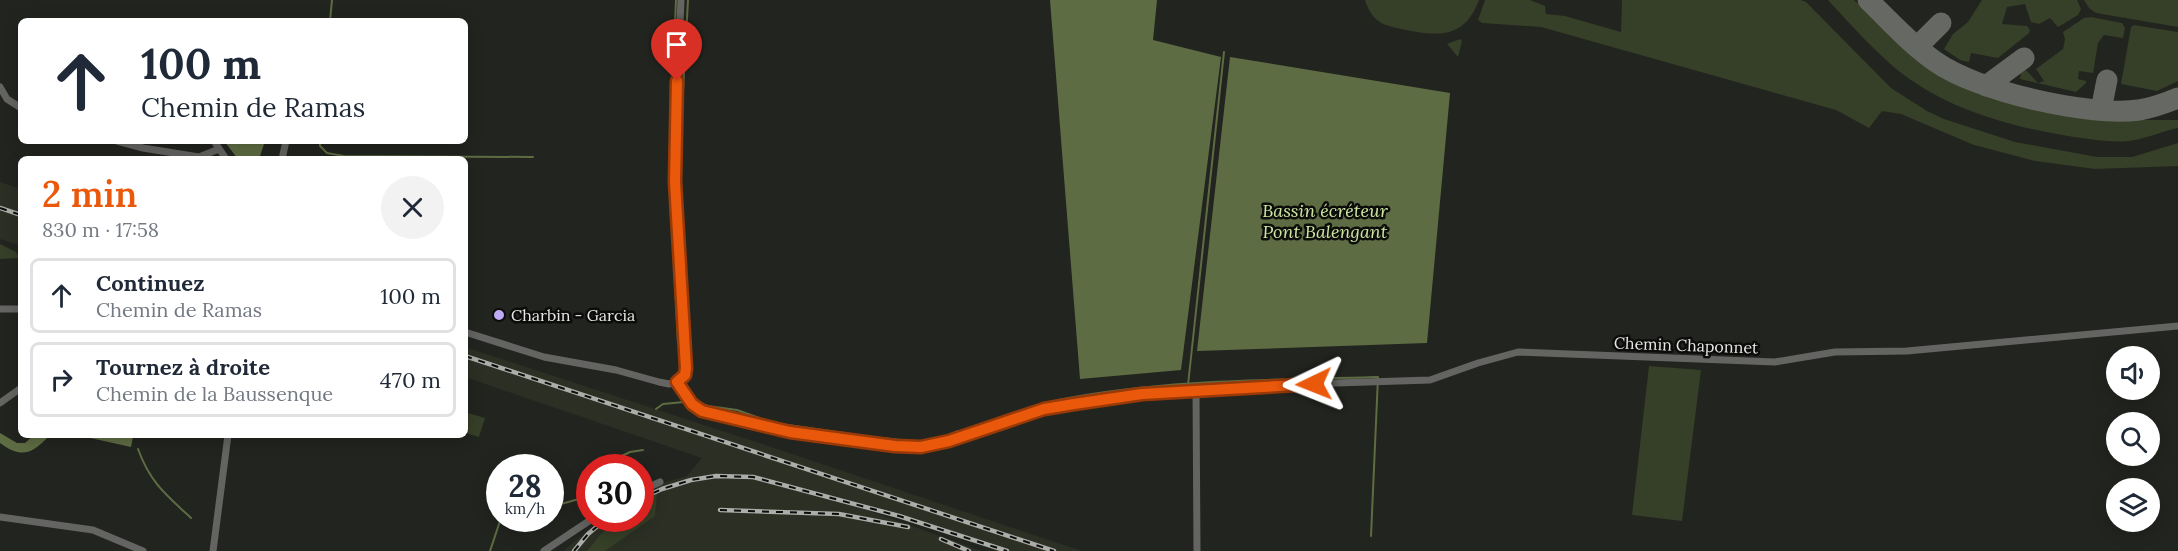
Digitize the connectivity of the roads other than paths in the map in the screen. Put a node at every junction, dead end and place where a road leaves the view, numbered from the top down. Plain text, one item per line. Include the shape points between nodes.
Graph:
1 (681, 0) edge
2 (0, 87) edge
3 (18, 106) edge
4 (128, 144) edge
5 (216, 144) edge
6 (219, 149) junction
7 (193, 156) edge
8 (202, 156) edge
9 (224, 156) edge
10 (0, 309) edge
11 (18, 309) edge
12 (2178, 326) edge
13 (468, 333) edge
14 (677, 382) junction
15 (18, 390) edge
16 (1196, 391) junction
17 (0, 403) edge
18 (228, 438) edge
19 (660, 482) dead end
20 (654, 484) edge
21 (0, 517) edge
22 (576, 530) edge
23 (143, 551) edge
24 (213, 551) edge
25 (544, 551) edge
26 (1197, 551) edge

1 - 14 street via 674,154 686,368
2 - 3 street via 7,99
4 - 7 street
5 - 6 street
6 - 8 street
6 - 9 street
10 - 11 street
12 - 16 street, Chemin Chaponnet via 1907,351 1835,352 1775,362 1518,352 1430,380
13 - 14 street via 544,357 669,384
14 - 16 street, Chemin Chaponnet via 692,404 712,415 820,437 921,447 1044,409 1142,394
15 - 17 street
16 - 26 street
18 - 24 street
19 - 20 street
21 - 23 street via 93,530
22 - 25 street

